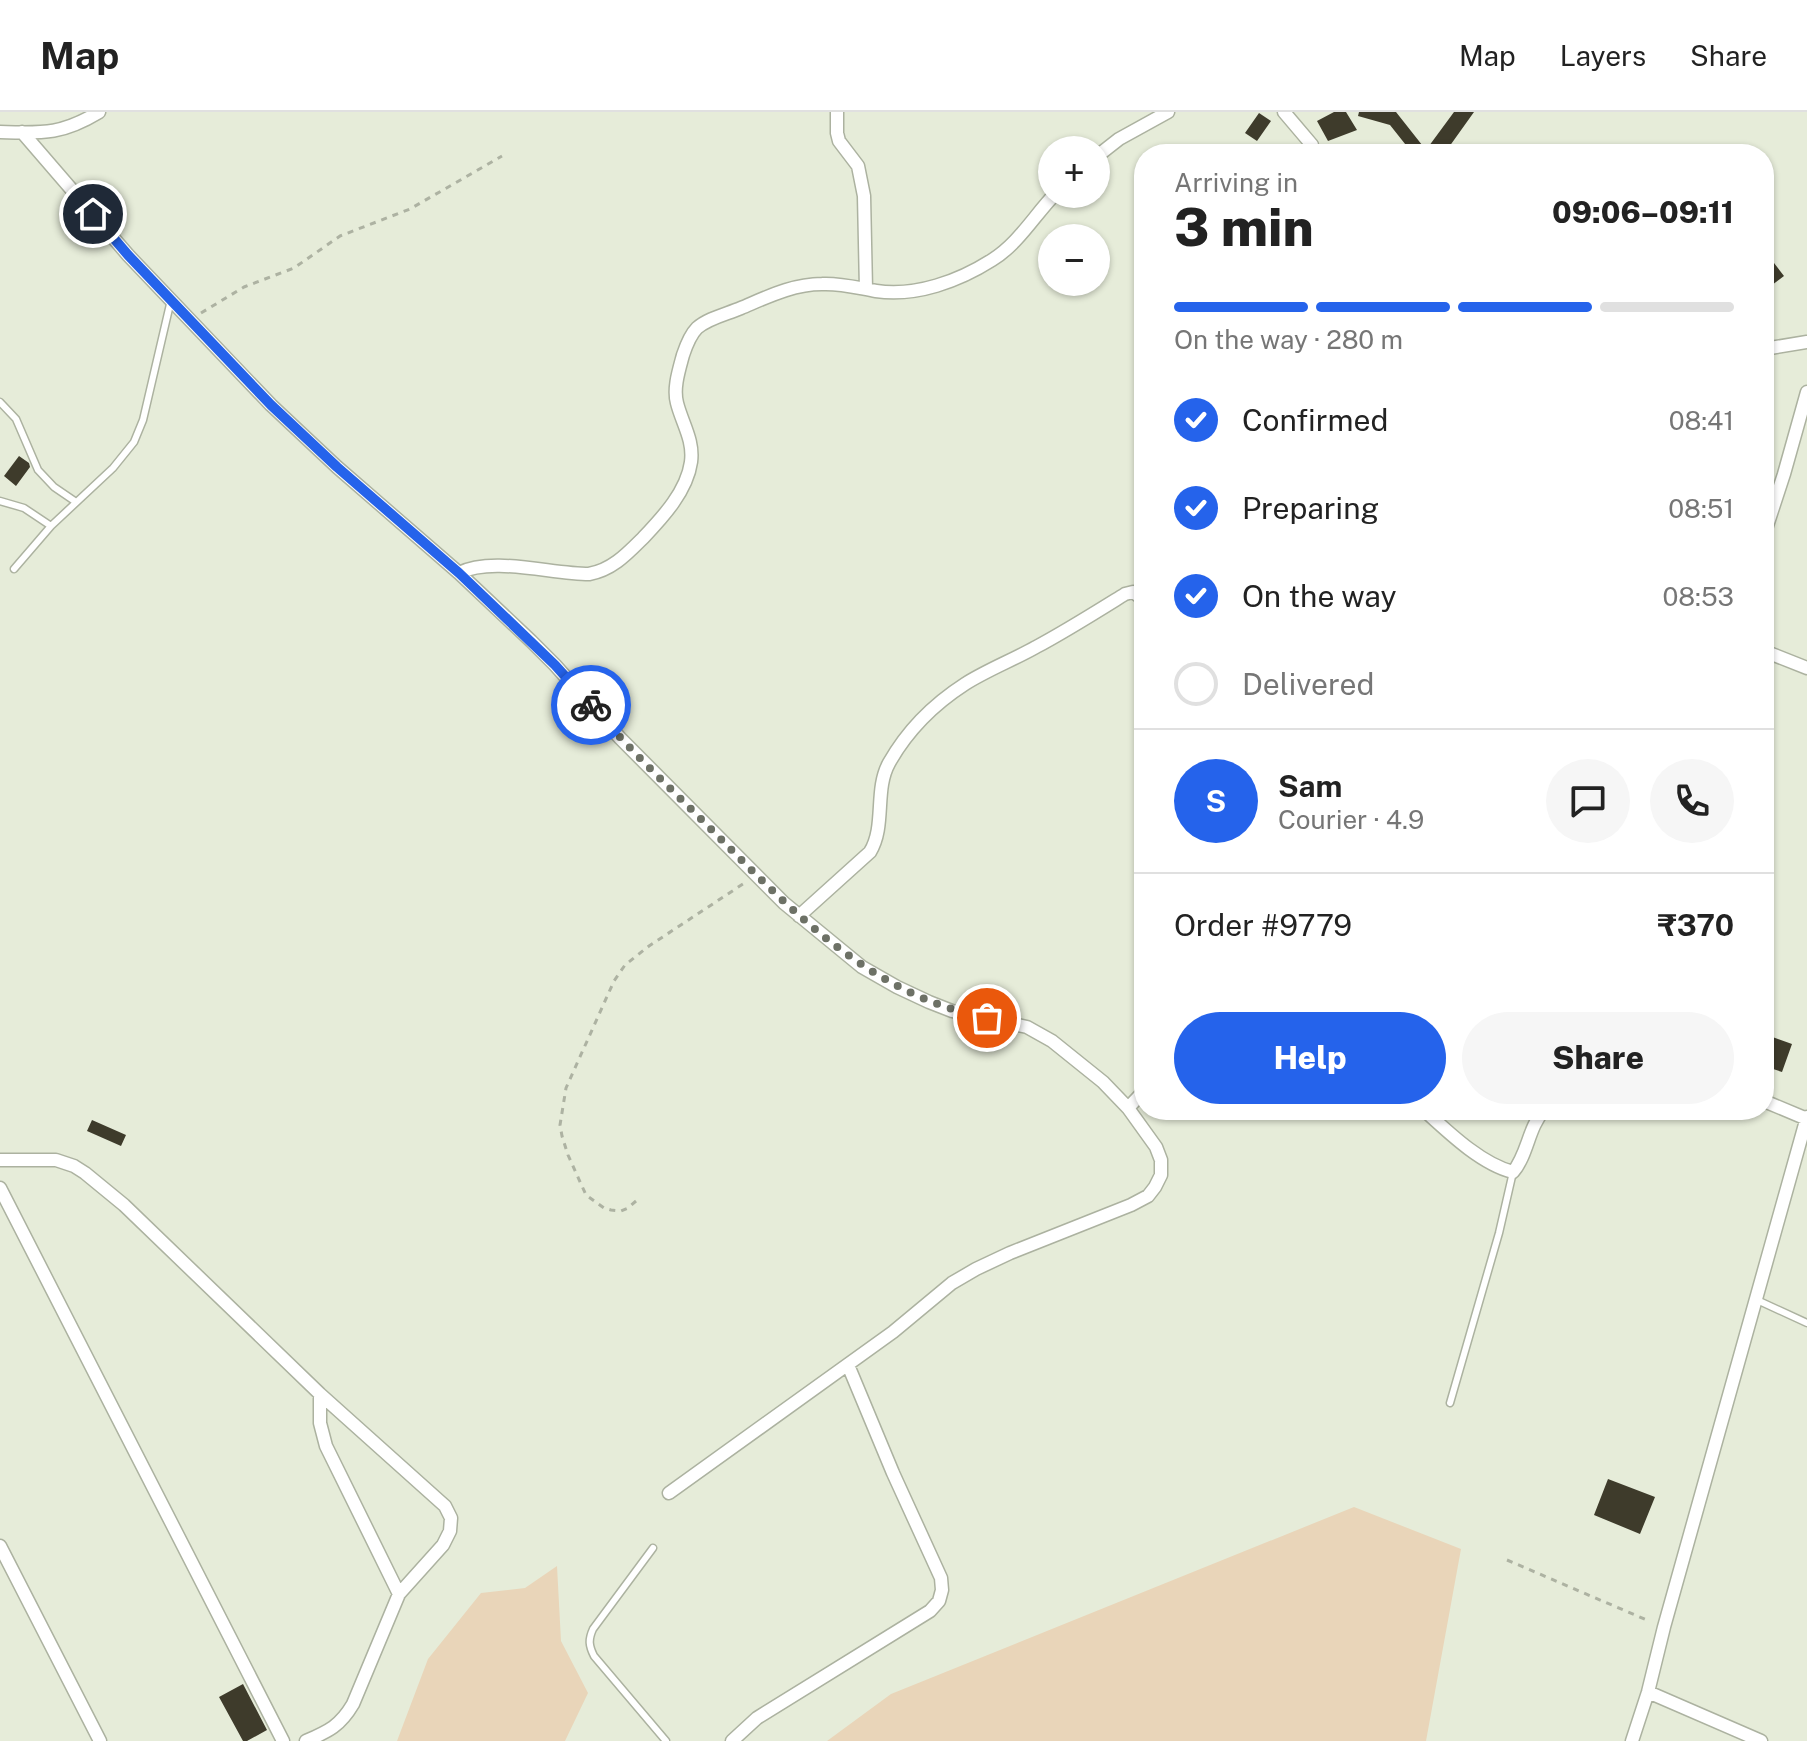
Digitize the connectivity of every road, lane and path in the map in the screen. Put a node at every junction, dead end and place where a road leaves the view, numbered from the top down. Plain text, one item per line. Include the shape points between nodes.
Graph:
1 (99, 112) edge
2 (837, 112) edge
3 (1168, 112) edge
4 (1284, 112) edge
5 (0, 132) edge
6 (22, 132) junction
7 (1311, 144) edge
8 (1110, 146) edge
9 (502, 156) dead end
10 (1043, 208) edge
11 (866, 289) junction
12 (171, 300) junction
13 (190, 319) junction
14 (1807, 342) edge
15 (1774, 347) edge
16 (1807, 392) edge
17 (0, 402) edge
18 (0, 501) edge
19 (76, 502) junction
20 (1774, 502) edge
21 (51, 526) junction
22 (14, 569) dead end
23 (459, 573) junction
24 (1134, 593) edge
25 (1774, 655) edge
26 (1807, 668) edge
27 (756, 875) junction
28 (799, 916) junction
29 (1134, 1102) edge
30 (1774, 1105) edge
31 (1128, 1108) junction
32 (1134, 1116) edge
33 (1807, 1118) edge
34 (1137, 1120) edge
35 (1435, 1120) edge
36 (1538, 1120) edge
37 (1805, 1135) edge
38 (0, 1160) edge
39 (1513, 1172) junction
40 (0, 1188) edge
41 (636, 1201) dead end
42 (1757, 1300) junction
43 (1807, 1323) edge
44 (848, 1365) junction
45 (320, 1394) junction
46 (1450, 1403) dead end
47 (669, 1493) dead end
48 (0, 1546) edge
49 (653, 1548) dead end
50 (1507, 1560) dead end
51 (399, 1594) junction
52 (1664, 1627) junction
53 (1648, 1692) junction
54 (100, 1741) edge
55 (283, 1741) edge
56 (306, 1741) edge
57 (666, 1741) edge
58 (732, 1741) edge
59 (1632, 1741) edge
60 (1761, 1741) edge

1 - 6 street via 58,131
2 - 11 street via 839,141 858,166 864,196
3 - 8 street
4 - 7 street
5 - 6 street
6 - 12 street
9 - 13 path via 410,209 340,236 294,268 244,287
10 - 11 street via 988,263 930,287 896,293
11 - 23 street via 826,283 788,289 693,332 676,394 690,436 689,471 658,522 613,566 589,574 487,566
12 - 13 street
12 - 19 lane via 134,442
13 - 23 street via 271,405
14 - 15 street
16 - 20 street
17 - 19 lane via 16,419 38,470
18 - 21 lane via 24,508
19 - 21 lane
21 - 22 lane
23 - 27 street
24 - 28 street via 965,684 926,715 886,768 870,852
25 - 26 street
27 - 28 street
27 - 41 path via 625,965 566,1088 562,1136 586,1195 611,1210 621,1211
28 - 31 street via 862,967 897,987 952,1011 1027,1027 1052,1041
29 - 31 street
30 - 33 street
31 - 32 street
33 - 37 street
34 - 44 street via 1161,1160 1161,1175 1148,1196 976,1269
35 - 39 street via 1485,1159
36 - 39 street
37 - 42 street
38 - 45 street via 56,1160 85,1173
39 - 46 lane
40 - 55 street
42 - 43 lane
42 - 52 street
44 - 47 street
44 - 58 street via 941,1578 939,1601 757,1718
45 - 51 street via 326,1446
45 - 51 street via 445,1506 451,1518 443,1545
48 - 54 street
49 - 57 lane via 593,1629 589,1645
50 - 52 path
51 - 56 street via 344,1719
52 - 53 street
53 - 59 street
53 - 60 street

